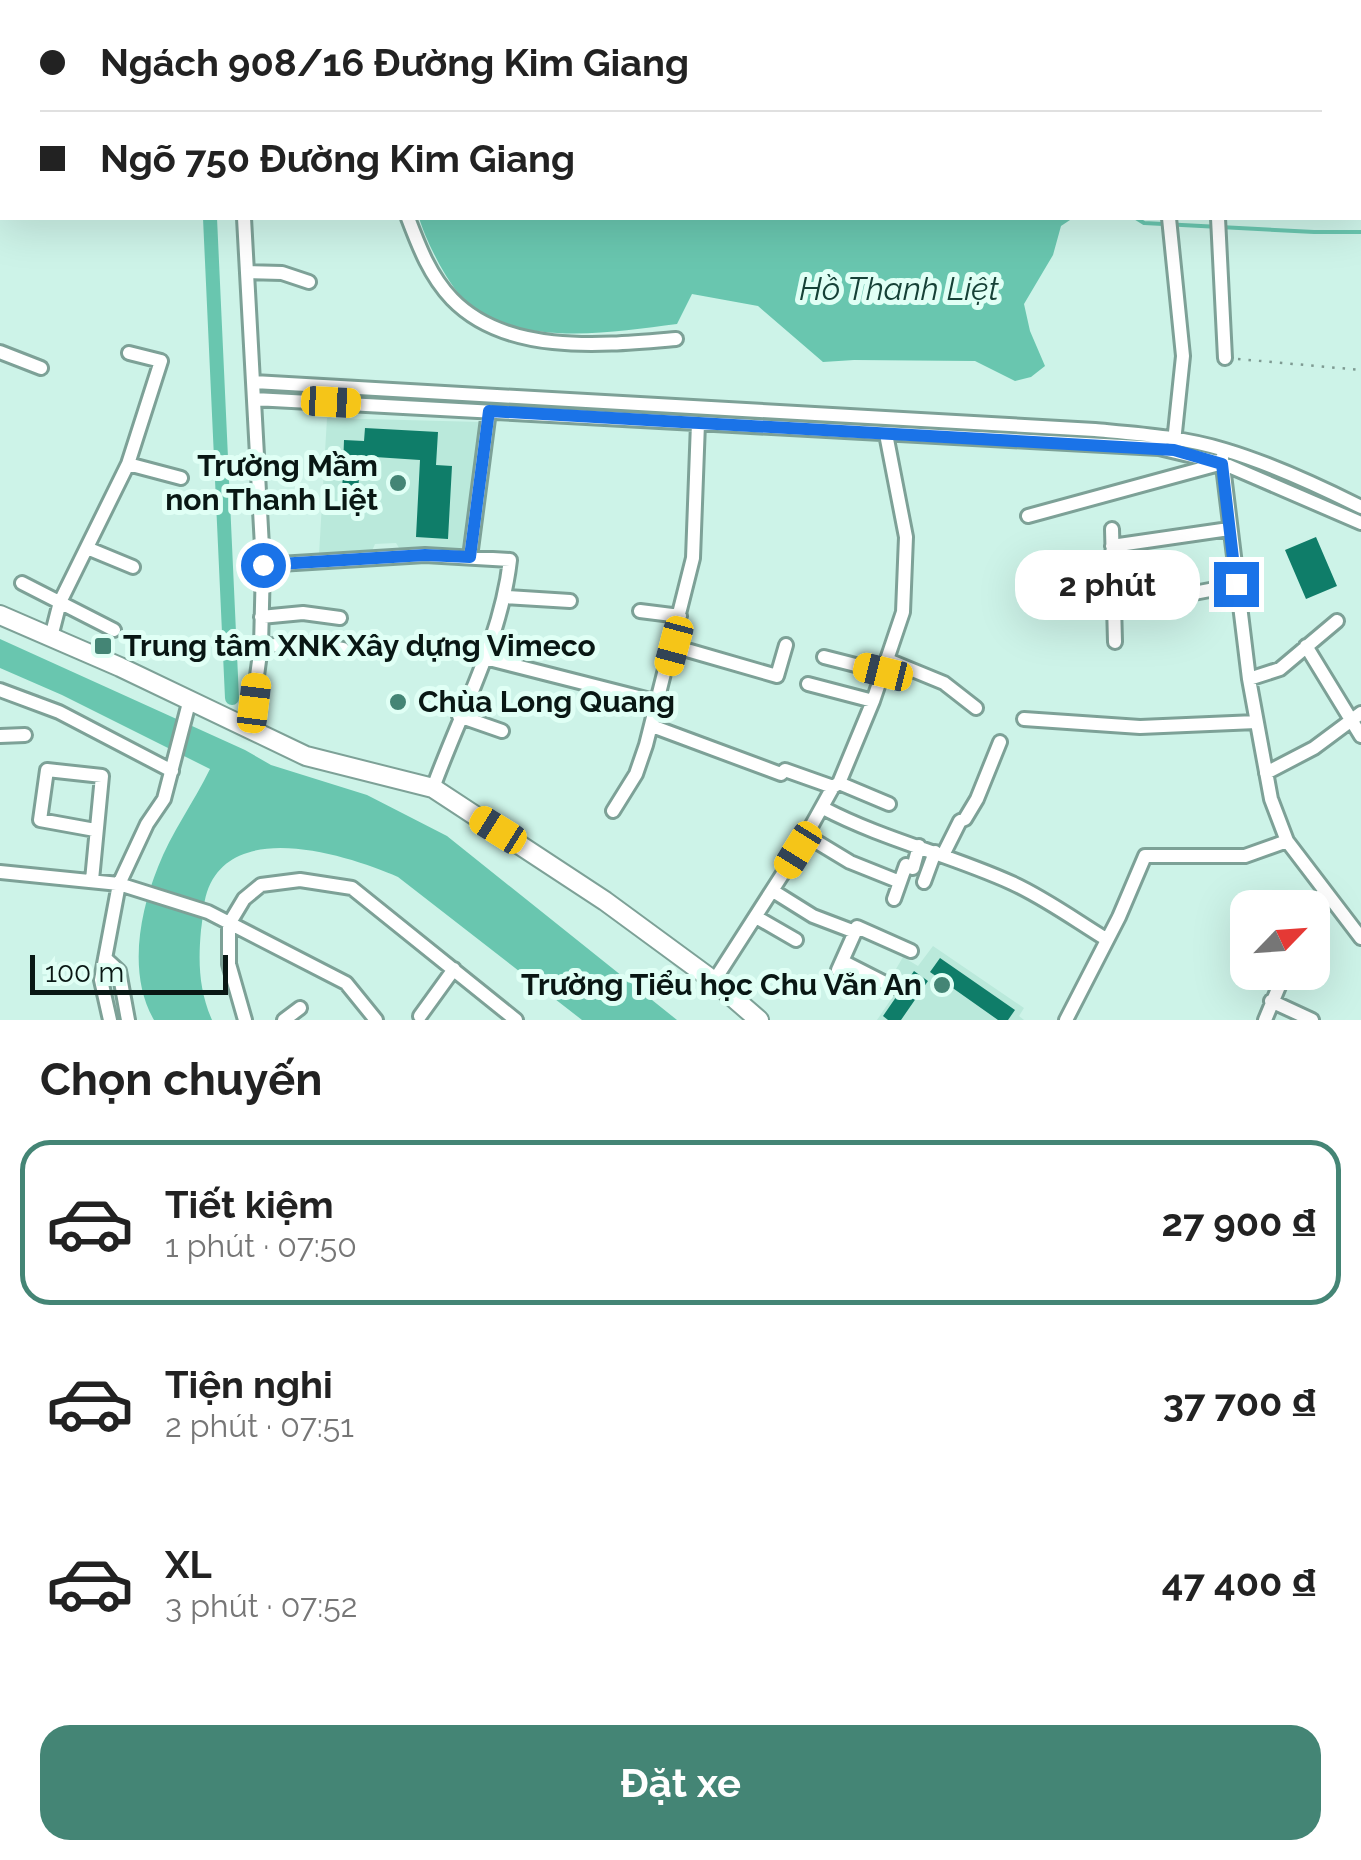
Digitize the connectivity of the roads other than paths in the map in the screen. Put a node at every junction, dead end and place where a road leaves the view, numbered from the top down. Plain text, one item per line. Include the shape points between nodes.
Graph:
1 (244, 220) edge
2 (409, 220) edge
3 (1170, 220) edge
4 (1219, 226) edge
5 (249, 272) junction
6 (308, 282) dead end
7 (676, 339) dead end
8 (0, 352) edge
9 (128, 353) dead end
10 (1225, 358) road end
11 (41, 368) dead end
12 (254, 382) junction
13 (254, 399) junction
14 (489, 411) junction
15 (698, 423) junction
16 (886, 434) junction
17 (1174, 444) junction
18 (1222, 456) junction
19 (128, 464) junction
20 (181, 478) dead end
21 (1361, 506) edge
22 (1028, 516) dead end
23 (1361, 523) edge
24 (1112, 529) dead end
25 (1229, 529) junction
26 (1112, 546) junction
27 (88, 548) junction
28 (470, 557) junction
29 (263, 565) junction
30 (133, 567) dead end
31 (22, 584) dead end
32 (1236, 584) junction
33 (506, 597) junction
34 (570, 601) dead end
35 (60, 602) junction
36 (1114, 608) junction
37 (640, 611) dead end
38 (0, 615) edge
39 (680, 616) junction
40 (262, 617) junction
41 (340, 618) dead end
42 (1337, 621) dead end
43 (114, 630) dead end
44 (50, 637) junction
45 (1115, 642) dead end
46 (786, 645) dead end
47 (260, 646) junction
48 (674, 646) junction
49 (1306, 646) junction
50 (343, 650) dead end
51 (824, 657) dead end
52 (485, 658) junction
53 (885, 666) junction
54 (1249, 679) junction
55 (808, 684) dead end
56 (0, 690) edge
57 (190, 699) junction
58 (873, 701) junction
59 (658, 702) junction
60 (976, 708) dead end
61 (459, 716) junction
62 (1356, 717) edge
63 (1024, 719) dead end
64 (1256, 722) junction
65 (652, 726) junction
66 (250, 728) junction
67 (502, 731) dead end
68 (0, 736) edge
69 (25, 736) dead end
70 (1361, 736) edge
71 (1000, 742) dead end
72 (174, 766) junction
73 (1266, 773) junction
74 (836, 785) junction
75 (432, 788) junction
76 (889, 804) dead end
77 (823, 808) junction
78 (613, 811) dead end
79 (95, 830) junction
80 (807, 836) junction
81 (1287, 841) junction
82 (919, 846) junction
83 (939, 854) junction
84 (0, 872) edge
85 (92, 880) junction
86 (895, 880) dead end
87 (924, 882) dead end
88 (119, 884) junction
89 (1323, 890) edge
90 (772, 891) junction
91 (894, 899) dead end
92 (1330, 899) edge
93 (756, 917) junction
94 (229, 924) junction
95 (855, 932) junction
96 (1361, 938) edge
97 (1106, 939) junction
98 (796, 940) dead end
99 (912, 951) dead end
100 (105, 958) junction
101 (454, 969) junction
102 (714, 981) junction
103 (892, 987) dead end
104 (1277, 990) edge
105 (1271, 1002) junction
106 (300, 1008) dead end
107 (420, 1016) dead end
108 (110, 1020) edge
109 (128, 1020) edge
110 (245, 1020) edge
111 (284, 1020) edge
112 (376, 1020) edge
113 (516, 1020) edge
114 (759, 1020) edge
115 (1066, 1020) edge
116 (1266, 1020) edge
117 (1312, 1020) edge

1 - 5 street
2 - 7 street via 424,261 453,300 485,324 541,342
3 - 17 street via 1184,373
4 - 10 street
5 - 6 street
5 - 12 street
8 - 11 street
9 - 19 street via 161,362
12 - 13 street
12 - 17 street via 1095,430
13 - 14 street
13 - 29 street
14 - 15 street
14 - 28 street
15 - 16 street
15 - 39 street via 693,558
16 - 17 street
16 - 53 street via 906,537 902,612
17 - 18 street
18 - 21 street
18 - 22 street
18 - 23 street
18 - 25 street
19 - 20 street
19 - 27 street
24 - 26 street
25 - 26 street
25 - 32 street
26 - 36 street
27 - 30 street
27 - 35 street
28 - 29 street
28 - 33 street via 510,560
29 - 40 street
31 - 35 street
32 - 36 street
32 - 54 street
33 - 34 street
33 - 52 street
35 - 43 street
35 - 44 street
36 - 45 street
37 - 39 street
38 - 44 main road
39 - 48 street
40 - 41 street via 304,612
40 - 47 street
42 - 49 street
44 - 57 main road
46 - 48 street via 777,676
47 - 50 street via 306,643
47 - 66 street
48 - 59 street
49 - 54 street via 1280,669
49 - 62 street
51 - 53 street
52 - 59 street
52 - 61 street
53 - 58 street
53 - 60 street via 944,684
54 - 64 street
55 - 58 street
56 - 72 street
57 - 66 main road
57 - 72 street
58 - 74 street
59 - 65 street
61 - 67 street
61 - 75 street
62 - 70 street
62 - 73 street
63 - 64 street via 1140,727
64 - 73 street
65 - 74 street via 781,774
65 - 78 street via 636,774
66 - 75 main road via 306,756
68 - 69 street
71 - 83 street via 977,799
72 - 88 street
73 - 81 street
74 - 76 street
74 - 77 street
75 - 102 main road via 606,900
77 - 80 street
77 - 82 street via 889,840
79 - 79 street via 40,820 47,770 102,776
79 - 85 street
80 - 86 street
80 - 90 street
81 - 89 street
81 - 97 street via 1245,856 1145,856
82 - 83 street
82 - 91 street
83 - 87 street
83 - 97 street via 1014,884
84 - 85 street
85 - 88 street
88 - 94 street
88 - 100 street
90 - 93 street
90 - 95 street
92 - 96 street
93 - 98 street
93 - 102 street
94 - 101 street via 260,885 300,880 352,888
94 - 110 street via 229,964
94 - 112 street via 346,983
95 - 99 street via 858,927
95 - 103 street via 840,966
97 - 115 street
100 - 108 street via 100,980
100 - 109 street via 118,971
101 - 107 street
101 - 113 street
102 - 114 main road
104 - 105 street
105 - 116 street
105 - 117 street
106 - 111 street

